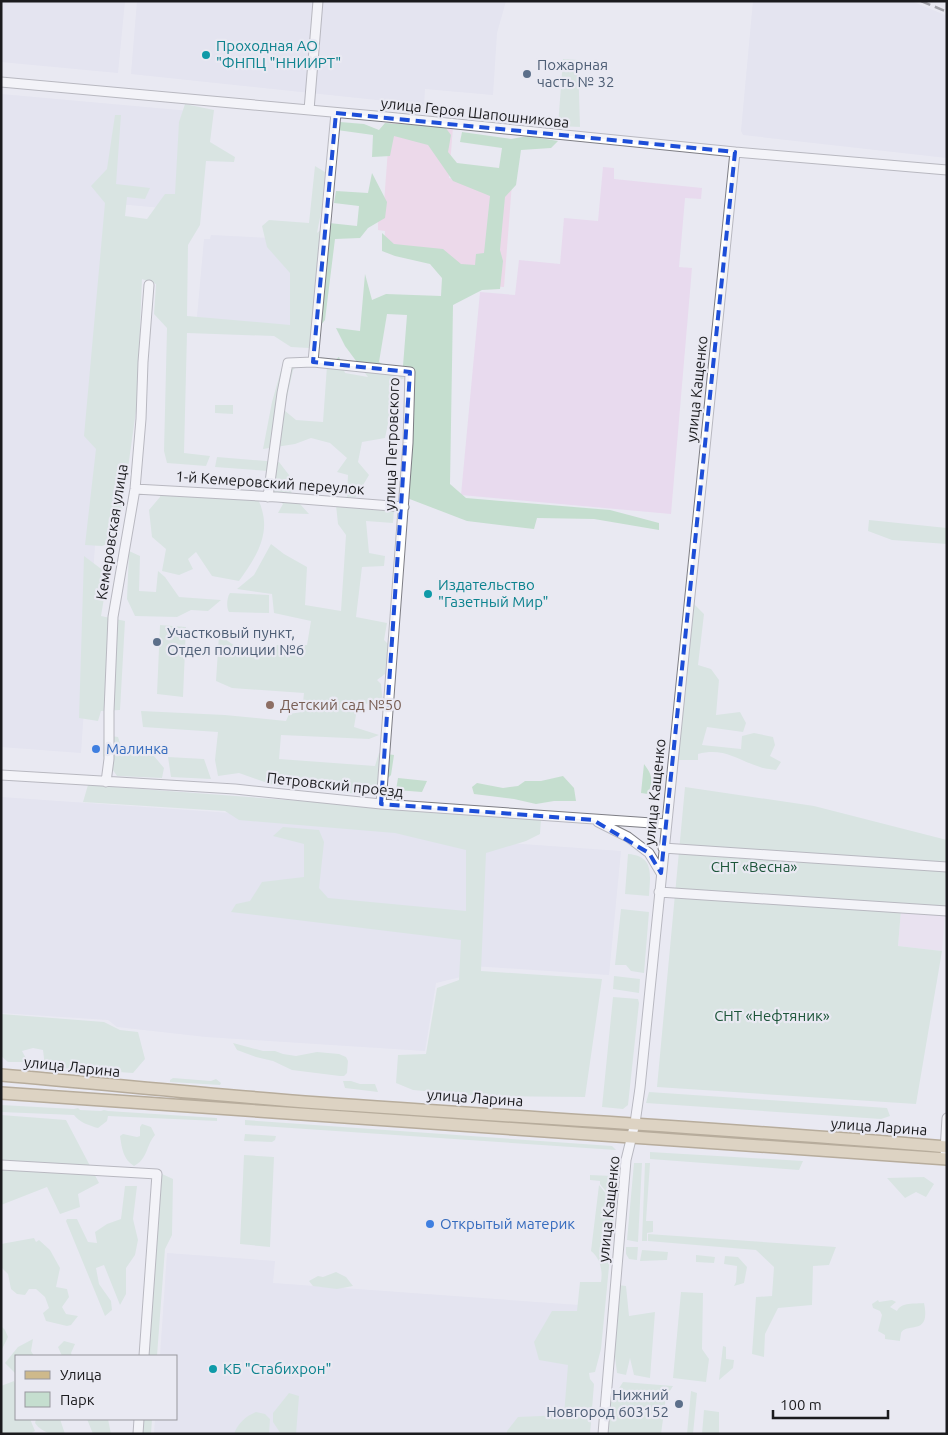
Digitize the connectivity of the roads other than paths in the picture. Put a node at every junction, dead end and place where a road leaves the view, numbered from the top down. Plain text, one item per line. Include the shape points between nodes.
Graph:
1 (318, 1) edge
2 (1, 82) edge
3 (309, 110) junction
4 (336, 113) junction
5 (735, 152) junction
6 (947, 170) edge
7 (149, 285) dead end
8 (313, 362) junction
9 (135, 489) junction
10 (268, 497) junction
11 (404, 506) junction
12 (1, 775) edge
13 (106, 782) junction
14 (381, 804) junction
15 (593, 820) junction
16 (666, 824) junction
17 (664, 848) junction
18 (947, 867) edge
19 (661, 873) junction
20 (659, 892) junction
21 (947, 911) edge
22 (1, 1075) edge
23 (1, 1093) edge
24 (947, 1118) edge
25 (636, 1123) junction
26 (632, 1137) junction
27 (946, 1147) edge
28 (945, 1159) edge
29 (1, 1166) edge
30 (144, 1355) edge
31 (139, 1420) edge
32 (138, 1434) edge
33 (602, 1434) edge

1 - 3 street
2 - 3 street, улица Героя Шапошникова
3 - 4 street, улица Героя Шапошникова
4 - 5 street, улица Героя Шапошникова
4 - 8 street
5 - 6 street, улица Героя Шапошникова
5 - 16 street, улица Кащенко
7 - 9 street, Кемеровская улица
8 - 10 street via 288,363
8 - 11 street, улица Петровского via 410,372
9 - 10 street, 1-й Кемеровский переулок
9 - 13 street, Кемеровская улица via 113,617
10 - 11 street, 1-й Кемеровский переулок
11 - 14 street, улица Петровского
12 - 13 street, Петровский проезд
13 - 14 street, Петровский проезд via 234,789
14 - 15 street, Петровский проезд
15 - 16 street, Петровский проезд
15 - 19 street via 628,837 649,853
16 - 17 street, улица Кащенко
17 - 18 street
17 - 19 street, улица Кащенко
19 - 20 street, улица Кащенко
20 - 21 street
20 - 25 street, улица Кащенко
22 - 25 main road, улица Ларина via 318,1103
23 - 26 main road, улица Ларина
24 - 27 street
25 - 26 street, улица Кащенко
25 - 27 main road, улица Ларина
26 - 28 main road, улица Ларина
26 - 33 street, улица Кащенко via 626,1160
27 - 28 street
29 - 30 street via 157,1174
31 - 32 street

